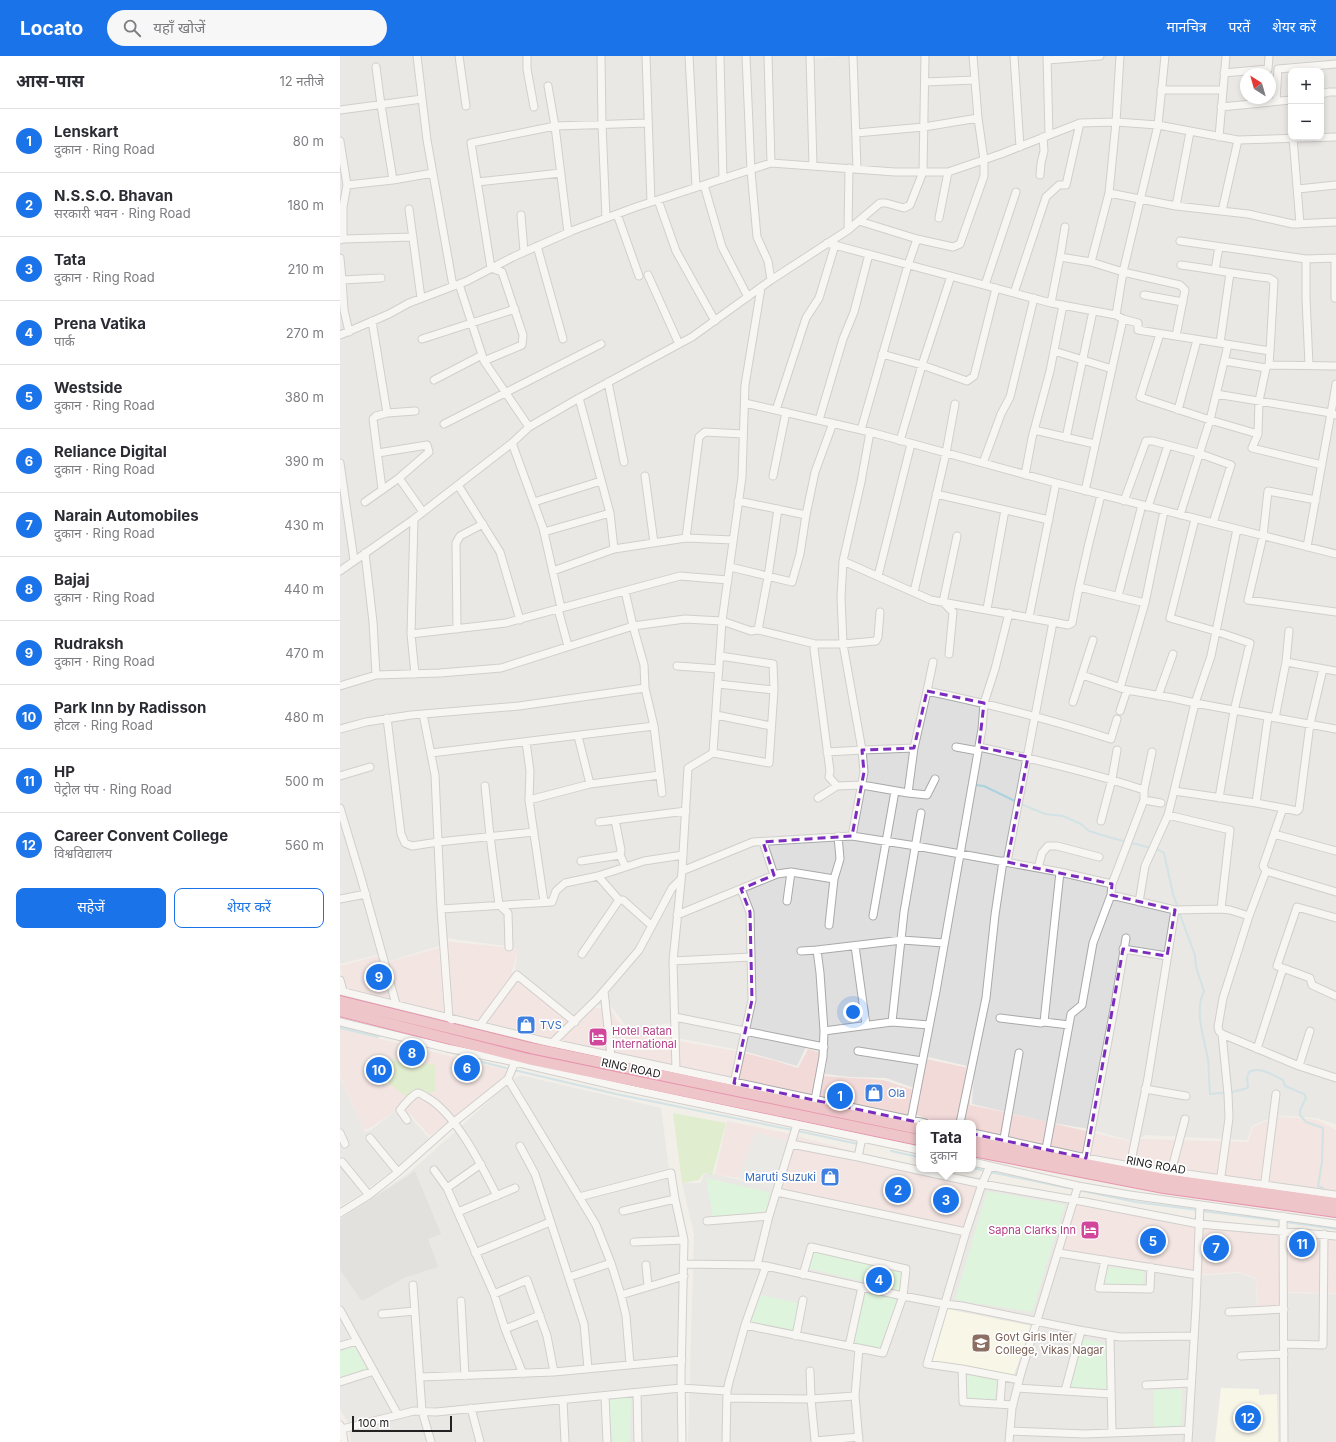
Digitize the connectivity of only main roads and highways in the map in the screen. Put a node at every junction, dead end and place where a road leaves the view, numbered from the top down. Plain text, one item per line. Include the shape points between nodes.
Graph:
1 (341, 995) edge
2 (340, 1011) edge
3 (916, 1128) edge
4 (916, 1140) edge
5 (976, 1141) edge
6 (976, 1152) edge
7 (1336, 1203) edge
8 (1336, 1212) edge

1 - 3 highway, RING ROAD via 454,1029 531,1048
2 - 4 highway, RING ROAD via 445,1042 862,1136
5 - 7 highway, RING ROAD via 1003,1143 1164,1179 1220,1182
6 - 8 highway, RING ROAD via 1164,1188

